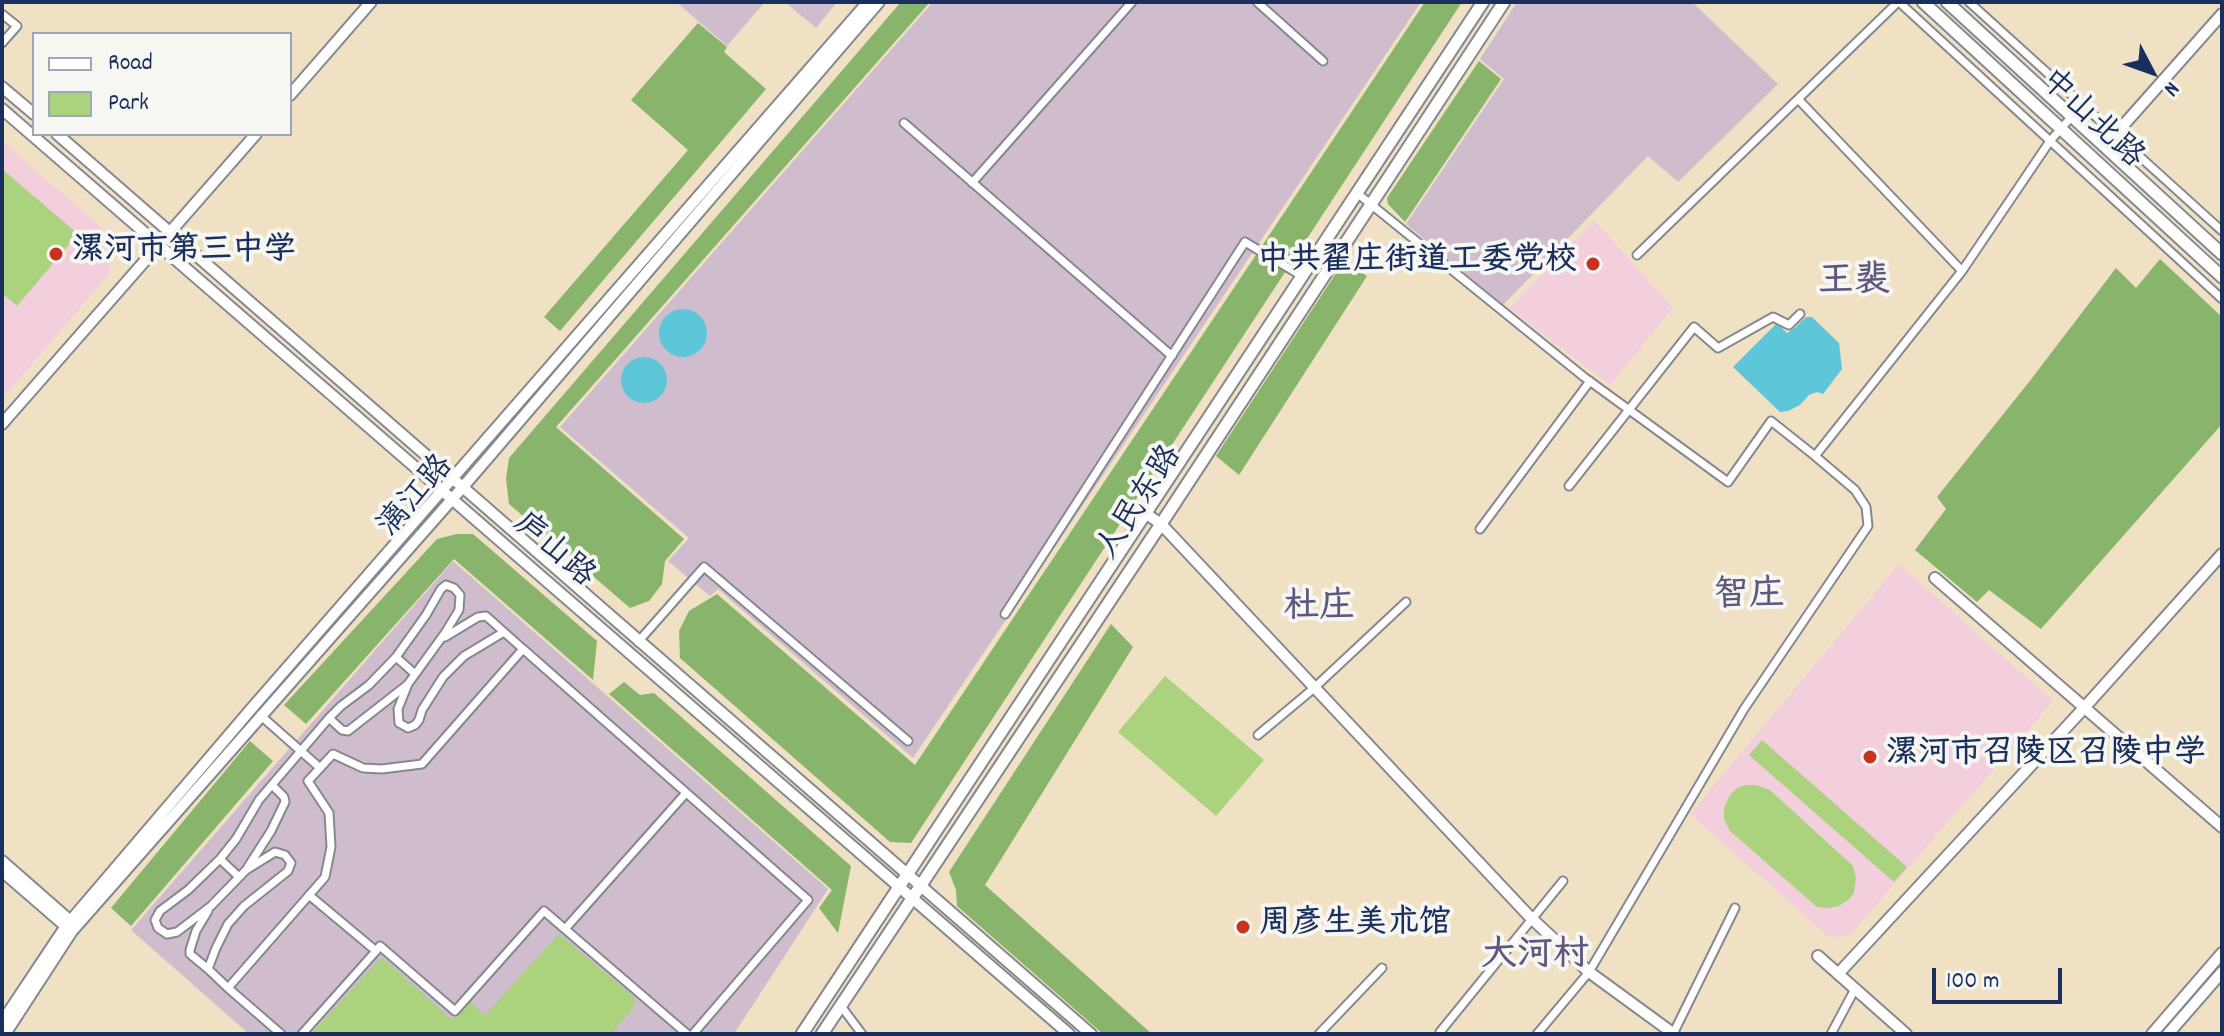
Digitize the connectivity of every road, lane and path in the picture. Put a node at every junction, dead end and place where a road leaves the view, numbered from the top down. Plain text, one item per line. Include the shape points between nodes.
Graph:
1 (371, 2) edge
2 (868, 2) edge
3 (879, 2) edge
4 (1132, 2) edge
5 (1257, 2) edge
6 (1483, 2) edge
7 (1504, 2) edge
8 (1898, 2) edge
9 (1923, 2) edge
10 (1947, 2) edge
11 (1969, 2) edge
12 (2, 14) edge
13 (2222, 14) edge
14 (2, 43) edge
15 (1323, 61) dead end
16 (2, 87) edge
17 (292, 93) edge
18 (1798, 99) junction
19 (2082, 105) junction
20 (2, 109) edge
21 (32, 112) edge
22 (2072, 115) junction
23 (904, 123) dead end
24 (2061, 129) junction
25 (32, 135) edge
26 (2115, 135) junction
27 (33, 136) edge
28 (59, 136) edge
29 (254, 136) edge
30 (2050, 141) junction
31 (2105, 146) junction
32 (972, 183) junction
33 (1357, 193) junction
34 (1371, 205) junction
35 (171, 231) junction
36 (2222, 231) edge
37 (159, 245) junction
38 (2222, 254) edge
39 (1637, 255) dead end
40 (1962, 271) junction
41 (1302, 276) junction
42 (2222, 277) edge
43 (2222, 299) edge
44 (1800, 314) dead end
45 (1172, 356) junction
46 (1590, 381) junction
47 (1628, 409) junction
48 (2, 424) edge
49 (1815, 456) junction
50 (457, 484) junction
51 (1569, 486) dead end
52 (447, 495) junction
53 (1145, 513) junction
54 (1161, 524) junction
55 (1480, 529) dead end
56 (2222, 554) edge
57 (1935, 578) dead end
58 (1406, 602) dead end
59 (1005, 614) dead end
60 (454, 618) junction
61 (462, 626) junction
62 (504, 632) junction
63 (440, 640) junction
64 (638, 642) junction
65 (523, 649) junction
66 (629, 653) junction
67 (396, 657) junction
68 (415, 674) junction
69 (408, 684) junction
70 (1313, 689) junction
71 (389, 700) junction
72 (2084, 708) junction
73 (398, 709) junction
74 (257, 712) junction
75 (329, 718) junction
76 (1258, 735) dead end
77 (908, 741) dead end
78 (301, 751) junction
79 (319, 767) junction
80 (272, 785) junction
81 (686, 793) junction
82 (2222, 827) edge
83 (262, 845) junction
84 (272, 854) junction
85 (220, 859) junction
86 (2, 861) edge
87 (2, 871) edge
88 (242, 873) junction
89 (907, 875) junction
90 (1563, 881) dead end
91 (900, 887) junction
92 (921, 887) junction
93 (309, 895) junction
94 (913, 899) junction
95 (211, 906) junction
96 (1735, 908) dead end
97 (1532, 919) junction
98 (188, 924) junction
99 (71, 926) junction
100 (565, 929) junction
101 (196, 931) junction
102 (376, 951) junction
103 (2222, 953) edge
104 (1818, 956) dead end
105 (1382, 968) dead end
106 (208, 969) junction
107 (1589, 972) junction
108 (2222, 972) edge
109 (1838, 974) junction
110 (228, 988) junction
111 (1855, 989) junction
112 (841, 1006) junction
113 (2165, 1020) junction
114 (2, 1022) edge
115 (2171, 1031) edge
116 (1440, 1032) edge
117 (5, 1034) edge
118 (281, 1034) edge
119 (302, 1034) edge
120 (687, 1034) edge
121 (693, 1034) edge
122 (802, 1034) edge
123 (822, 1034) edge
124 (862, 1034) edge
125 (1069, 1034) edge
126 (1091, 1034) edge
127 (1319, 1034) edge
128 (1537, 1034) edge
129 (1674, 1034) edge
130 (1831, 1034) edge
131 (1906, 1034) edge
132 (2152, 1034) edge

1 - 17 street
2 - 50 street, 漓江路
3 - 50 street, 漓江路
4 - 32 street
5 - 15 street
6 - 33 main road, 人民东路
7 - 34 main road, 人民东路
8 - 18 street
8 - 30 street
9 - 24 main road, 中山北路
10 - 22 main road, 中山北路
11 - 19 street
12 - 14 street via 17,26
13 - 26 street
16 - 21 street
18 - 39 street
18 - 40 street
19 - 22 street
19 - 26 street
20 - 25 street, 庐山路
22 - 24 street
22 - 31 main road, 中山北路
23 - 32 street
24 - 30 street
24 - 42 main road, 中山北路
26 - 31 street
26 - 36 street
27 - 37 street, 庐山路
28 - 35 street, 庐山路
29 - 35 street
30 - 40 street
30 - 43 street
31 - 38 main road, 中山北路
32 - 45 street
33 - 34 street
33 - 41 main road, 人民东路
34 - 46 street
34 - 54 main road, 人民东路
35 - 37 street
35 - 50 street, 庐山路
37 - 48 street
37 - 52 street, 庐山路
40 - 49 street
41 - 45 street via 1245,242
41 - 53 main road, 人民东路
44 - 47 street via 1789,325 1773,317 1718,348 1694,327
45 - 59 street
46 - 47 street
46 - 55 street
47 - 49 street via 1728,482 1771,421
47 - 51 street
49 - 107 street via 1855,490 1866,507 1868,526 1744,709
50 - 52 street, 漓江路
50 - 64 street, 庐山路
52 - 66 street, 庐山路
52 - 74 street, 漓江路
53 - 54 street
53 - 89 main road, 人民东路
54 - 70 street
54 - 92 main road, 人民东路
56 - 72 street
57 - 72 street
58 - 70 street
60 - 61 street
60 - 63 street
60 - 67 street via 460,595 446,585
61 - 62 street via 486,616
61 - 63 street
62 - 65 street
62 - 73 street via 464,656 443,677 415,725 399,723
63 - 68 street
64 - 66 street
64 - 77 street via 704,567
64 - 89 street, 庐山路
65 - 79 street via 422,764 363,768 333,754
65 - 81 street
66 - 91 street, 庐山路
67 - 68 street
67 - 75 street
68 - 69 street
69 - 71 street
69 - 73 street
70 - 76 street
70 - 97 street
71 - 73 street
71 - 75 street via 348,731
72 - 82 street
72 - 109 street
74 - 78 street
74 - 99 street, 漓江路
75 - 78 street
78 - 79 street
78 - 80 street
79 - 93 street via 308,781 329,813 331,847 325,877
80 - 83 street via 285,802
80 - 85 street
81 - 100 street
81 - 121 street via 808,900
83 - 84 street
83 - 88 street
84 - 88 street
84 - 106 street via 285,855 291,863 288,871 228,924
85 - 88 street
85 - 98 street via 155,920 167,934
86 - 99 street
87 - 99 street
88 - 95 street
89 - 91 main road, 人民东路
89 - 92 street, 庐山路
90 - 97 street
91 - 94 street, 庐山路
91 - 122 main road, 人民东路
92 - 94 main road, 人民东路
92 - 126 street, 庐山路
93 - 102 street
93 - 110 street
94 - 112 main road, 人民东路
94 - 125 street, 庐山路
95 - 98 street
95 - 101 street
96 - 129 street
97 - 107 street
97 - 116 street
98 - 101 street
99 - 114 street, 漓江路
99 - 117 street, 漓江路
100 - 102 street via 544,911 455,1011 380,946
100 - 120 street
101 - 106 street via 190,954
102 - 119 street
103 - 113 street
104 - 109 street
105 - 127 street
106 - 110 street
107 - 128 street
107 - 129 street
108 - 115 street
109 - 111 street
110 - 118 street
111 - 130 street
111 - 131 street
112 - 123 main road, 人民东路
112 - 124 street
113 - 115 street
113 - 132 street

